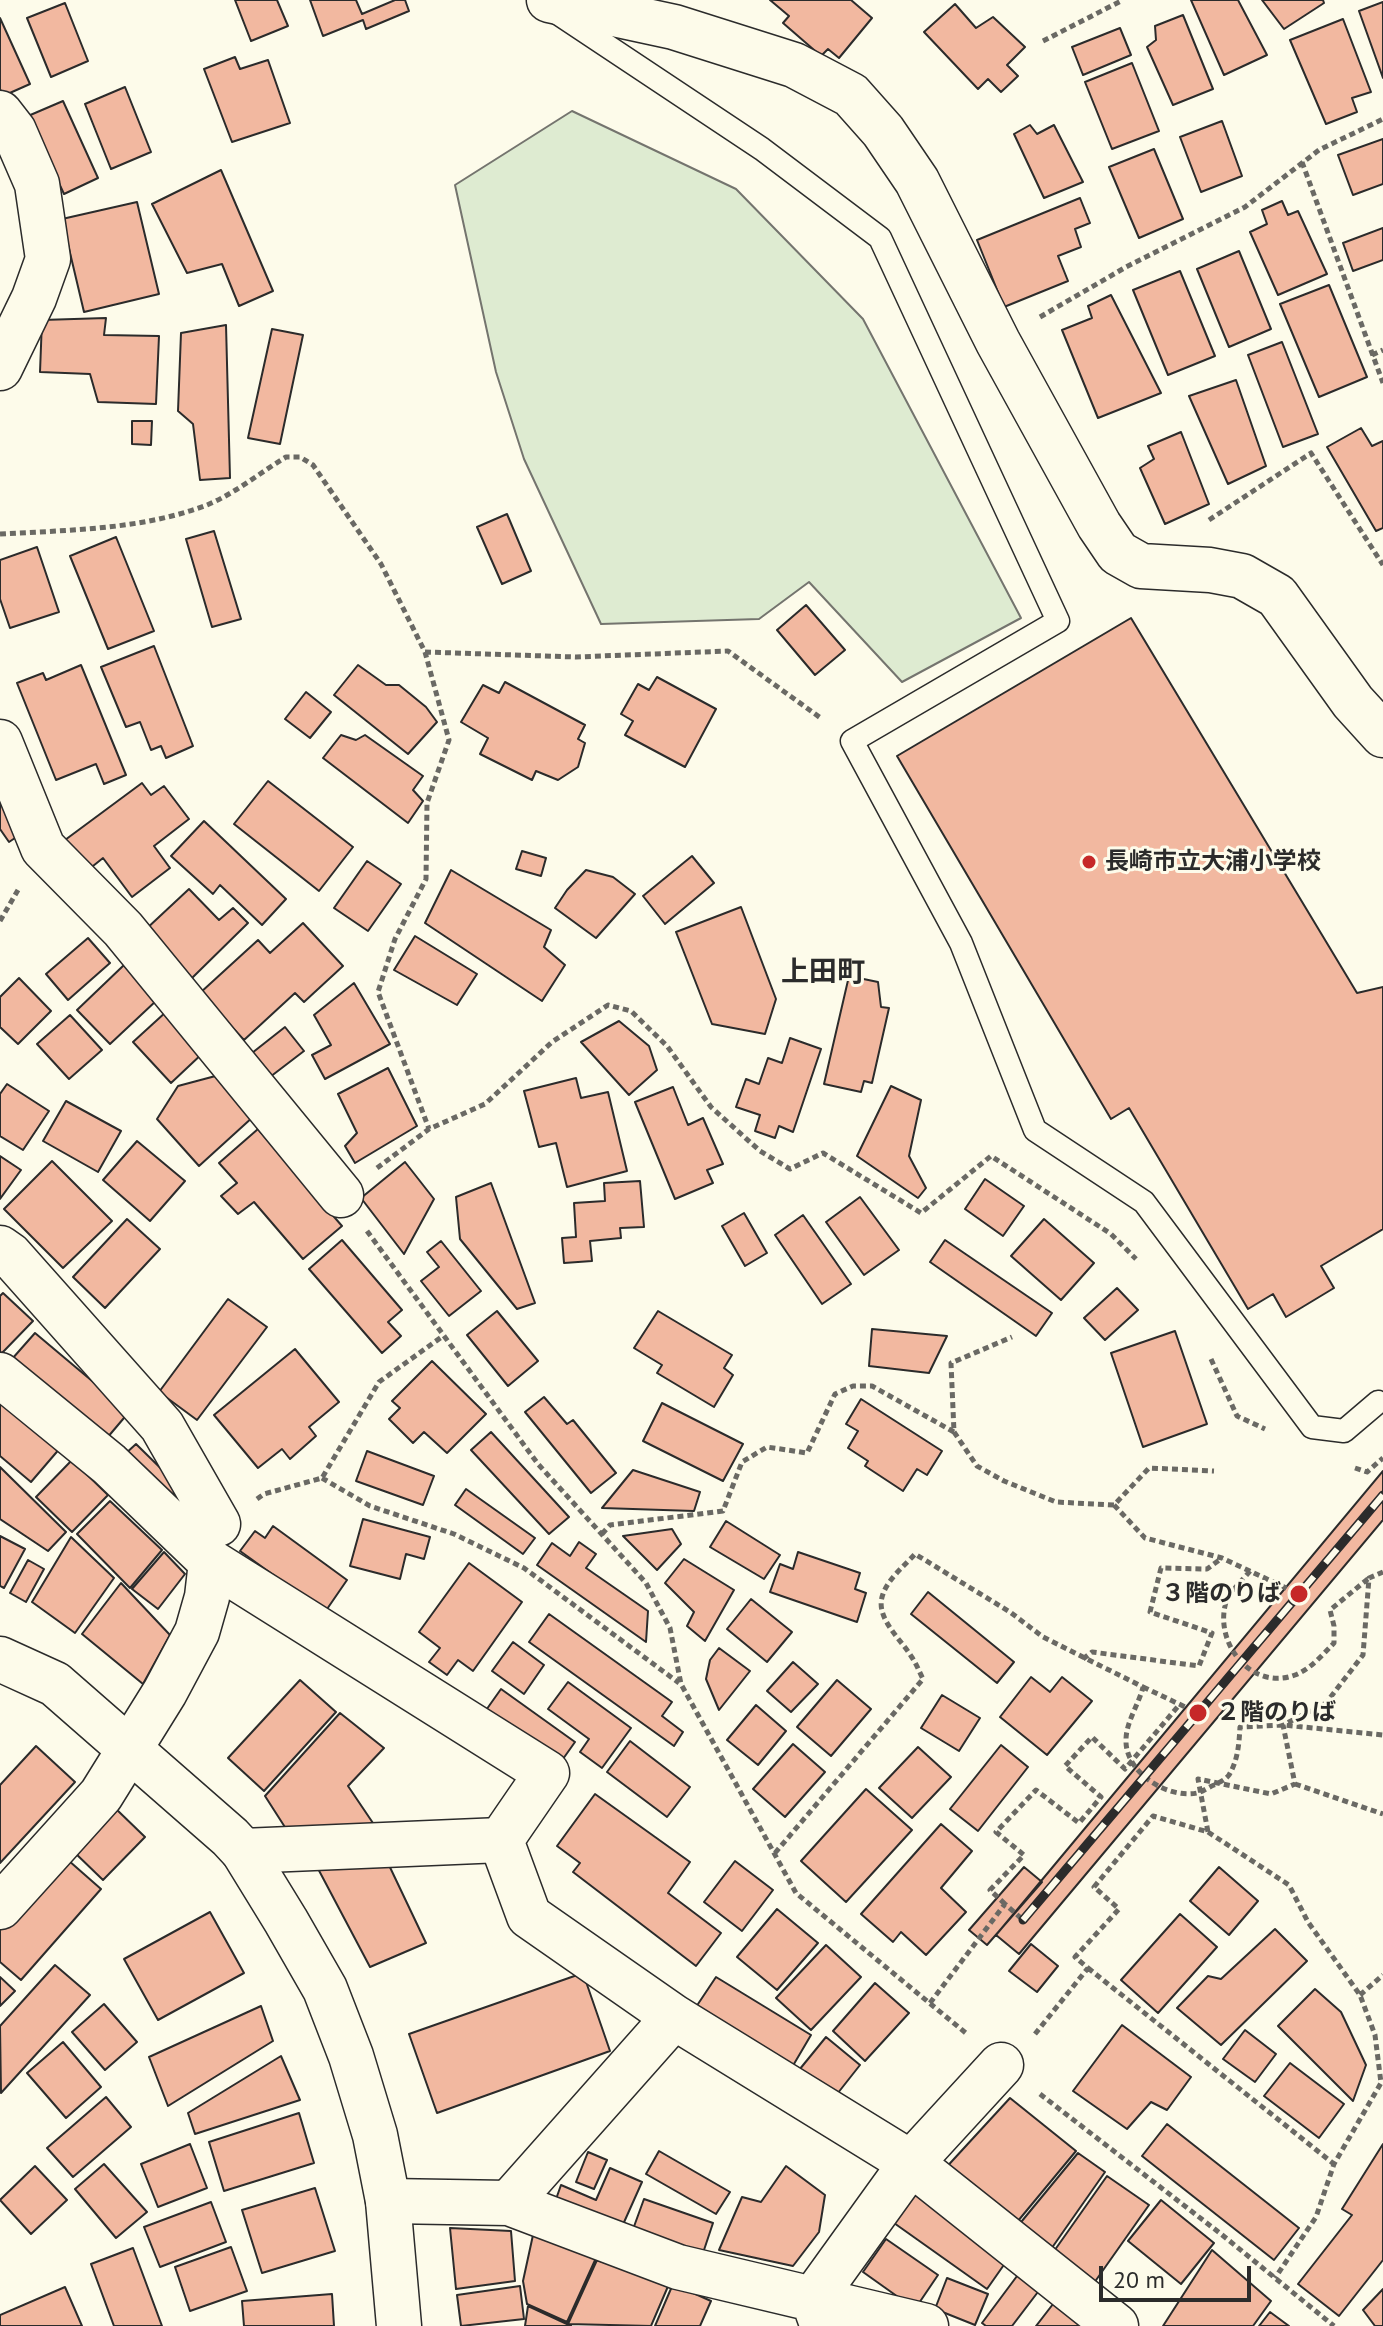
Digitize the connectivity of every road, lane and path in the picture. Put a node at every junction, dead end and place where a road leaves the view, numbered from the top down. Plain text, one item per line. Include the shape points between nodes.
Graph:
1 (538, 0) edge
2 (549, 0) edge
3 (1123, 0) edge
4 (1043, 41) dead end
5 (0, 113) edge
6 (1383, 119) edge
7 (1302, 162) junction
8 (998, 342) junction
9 (1383, 350) edge
10 (1372, 355) junction
11 (0, 368) edge
12 (1383, 383) edge
13 (1205, 526) dead end
14 (0, 534) edge
15 (1383, 565) edge
16 (425, 652) junction
17 (1383, 735) edge
18 (852, 741) junction
19 (0, 742) edge
20 (429, 1129) junction
21 (991, 1156) dead end
22 (341, 1195) junction
23 (0, 1248) edge
24 (443, 1336) junction
25 (1012, 1337) dead end
26 (0, 1375) edge
27 (1378, 1402) dead end
28 (954, 1432) junction
29 (1383, 1458) edge
30 (1350, 1467) dead end
31 (1214, 1471) dead end
32 (322, 1478) junction
33 (1114, 1505) junction
34 (602, 1534) junction
35 (214, 1543) junction
36 (1222, 1558) junction
37 (1250, 1571) junction
38 (1383, 1572) edge
39 (1369, 1578) junction
40 (1299, 1594) dead end
41 (0, 1659) edge
42 (1083, 1659) junction
43 (681, 1684) junction
44 (1143, 1687) junction
45 (1180, 1704) junction
46 (1198, 1713) dead end
47 (1283, 1725) junction
48 (1383, 1735) edge
49 (129, 1747) junction
50 (1295, 1784) junction
51 (1383, 1814) edge
52 (1208, 1832) junction
53 (501, 1840) junction
54 (243, 1851) junction
55 (775, 1853) junction
56 (1005, 1904) junction
57 (0, 1907) edge
58 (1023, 1920) dead end
59 (1088, 1968) junction
60 (1383, 1975) edge
61 (1360, 1995) junction
62 (930, 2003) junction
63 (674, 2017) junction
64 (1004, 2067) junction
65 (1382, 2083) edge
66 (911, 2163) junction
67 (1334, 2164) junction
68 (388, 2201) junction
69 (509, 2203) junction
70 (1275, 2278) junction
71 (818, 2312) edge
72 (399, 2326) edge
73 (926, 2326) edge
74 (1116, 2326) edge
75 (1334, 2326) edge

1 - 18 lane via 762,149 880,238 1058,621
2 - 8 street via 674,27 794,65 851,95 917,181
3 - 4 path
5 - 11 street via 14,131 37,184 48,259
6 - 7 path
7 - 8 path via 1245,207 1126,267
7 - 10 path
8 - 17 street via 1118,553 1141,566 1242,576 1277,596
9 - 10 path
10 - 12 path
13 - 15 path via 1311,453
14 - 16 path via 158,520 210,504 286,457 300,457 313,465 381,564
16 - 18 path via 576,657 728,651
16 - 20 path via 449,740 427,803 426,879 395,939 378,992
18 - 27 lane via 961,943 1035,1130 1144,1202 1312,1427 1344,1431
19 - 22 street via 43,848 123,929
20 - 21 path via 485,1104 552,1042 608,1005 631,1011 667,1046 711,1107 760,1151 790,1169 823,1153 921,1213
20 - 22 path
22 - 24 path
23 - 35 street via 162,1426
24 - 32 path via 379,1382
24 - 34 path via 538,1464
25 - 28 path via 951,1363
26 - 35 street
28 - 33 path via 977,1466 1004,1481 1056,1502
28 - 34 path via 872,1386 853,1386 835,1394 807,1453 767,1447 742,1462 723,1511 610,1525
29 - 30 path via 1367,1472
31 - 33 path via 1149,1468
32 - 35 path via 264,1494
32 - 43 path via 370,1506 454,1534 524,1568
33 - 36 path via 1145,1538
34 - 43 path via 646,1583 670,1628
35 - 49 street via 197,1632
35 - 53 street via 547,1773
36 - 37 path
36 - 42 path via 1207,1569 1161,1568 1150,1612 1212,1633 1199,1666 1092,1652
37 - 39 path via 1225,1603 1223,1627 1243,1666 1268,1677 1295,1676 1315,1662 1334,1643 1330,1610
37 - 40 path
38 - 39 path
39 - 47 path via 1363,1655 1326,1703
41 - 49 street via 55,1684
42 - 44 path
42 - 55 path via 915,1554 890,1582 881,1609 923,1679
43 - 55 path
44 - 45 path
44 - 47 path via 1125,1742 1133,1765 1170,1792 1197,1793 1227,1778 1237,1756 1240,1727
45 - 46 path
45 - 56 path via 1125,1769 1092,1737 1065,1766 1101,1797 1079,1823 1036,1790 996,1832 1024,1855 990,1890
47 - 48 path
47 - 50 path
49 - 54 street
49 - 57 street via 101,1795
50 - 51 path
50 - 52 path via 1271,1794 1198,1779
52 - 59 path via 1153,1816 1094,1887 1119,1909 1075,1957
52 - 61 path via 1289,1885 1308,1922
53 - 54 street
53 - 63 street via 529,1916
54 - 68 street via 325,1989 375,2135
55 - 62 path via 796,1893
56 - 58 path
56 - 62 path
59 - 64 path
59 - 67 path
60 - 61 path
61 - 65 path via 1375,2035
62 - 64 path
63 - 66 street
63 - 69 street
64 - 66 street
64 - 70 path
65 - 67 path
66 - 71 street
66 - 74 street
67 - 70 path via 1316,2217
68 - 69 street
68 - 72 street
69 - 71 street via 678,2267
70 - 75 path
71 - 73 street

